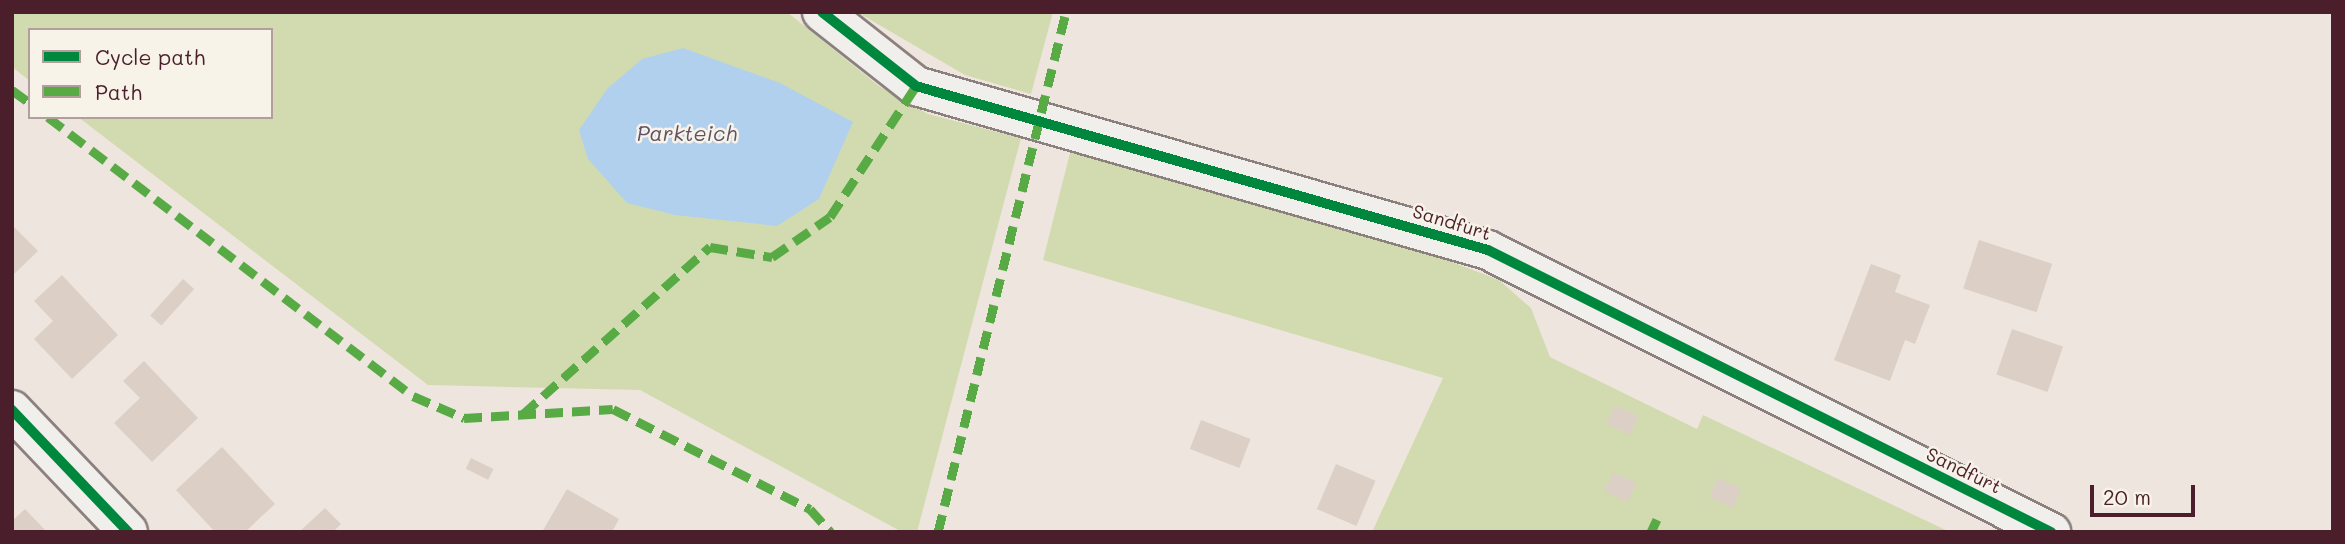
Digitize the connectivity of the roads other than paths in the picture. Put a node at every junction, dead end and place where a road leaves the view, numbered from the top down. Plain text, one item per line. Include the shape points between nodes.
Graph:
1 (822, 12) edge
2 (12, 410) edge
3 (128, 532) edge
4 (2051, 532) edge

1 - 4 street, Sandfurt via 916,86 1488,250
2 - 3 street

